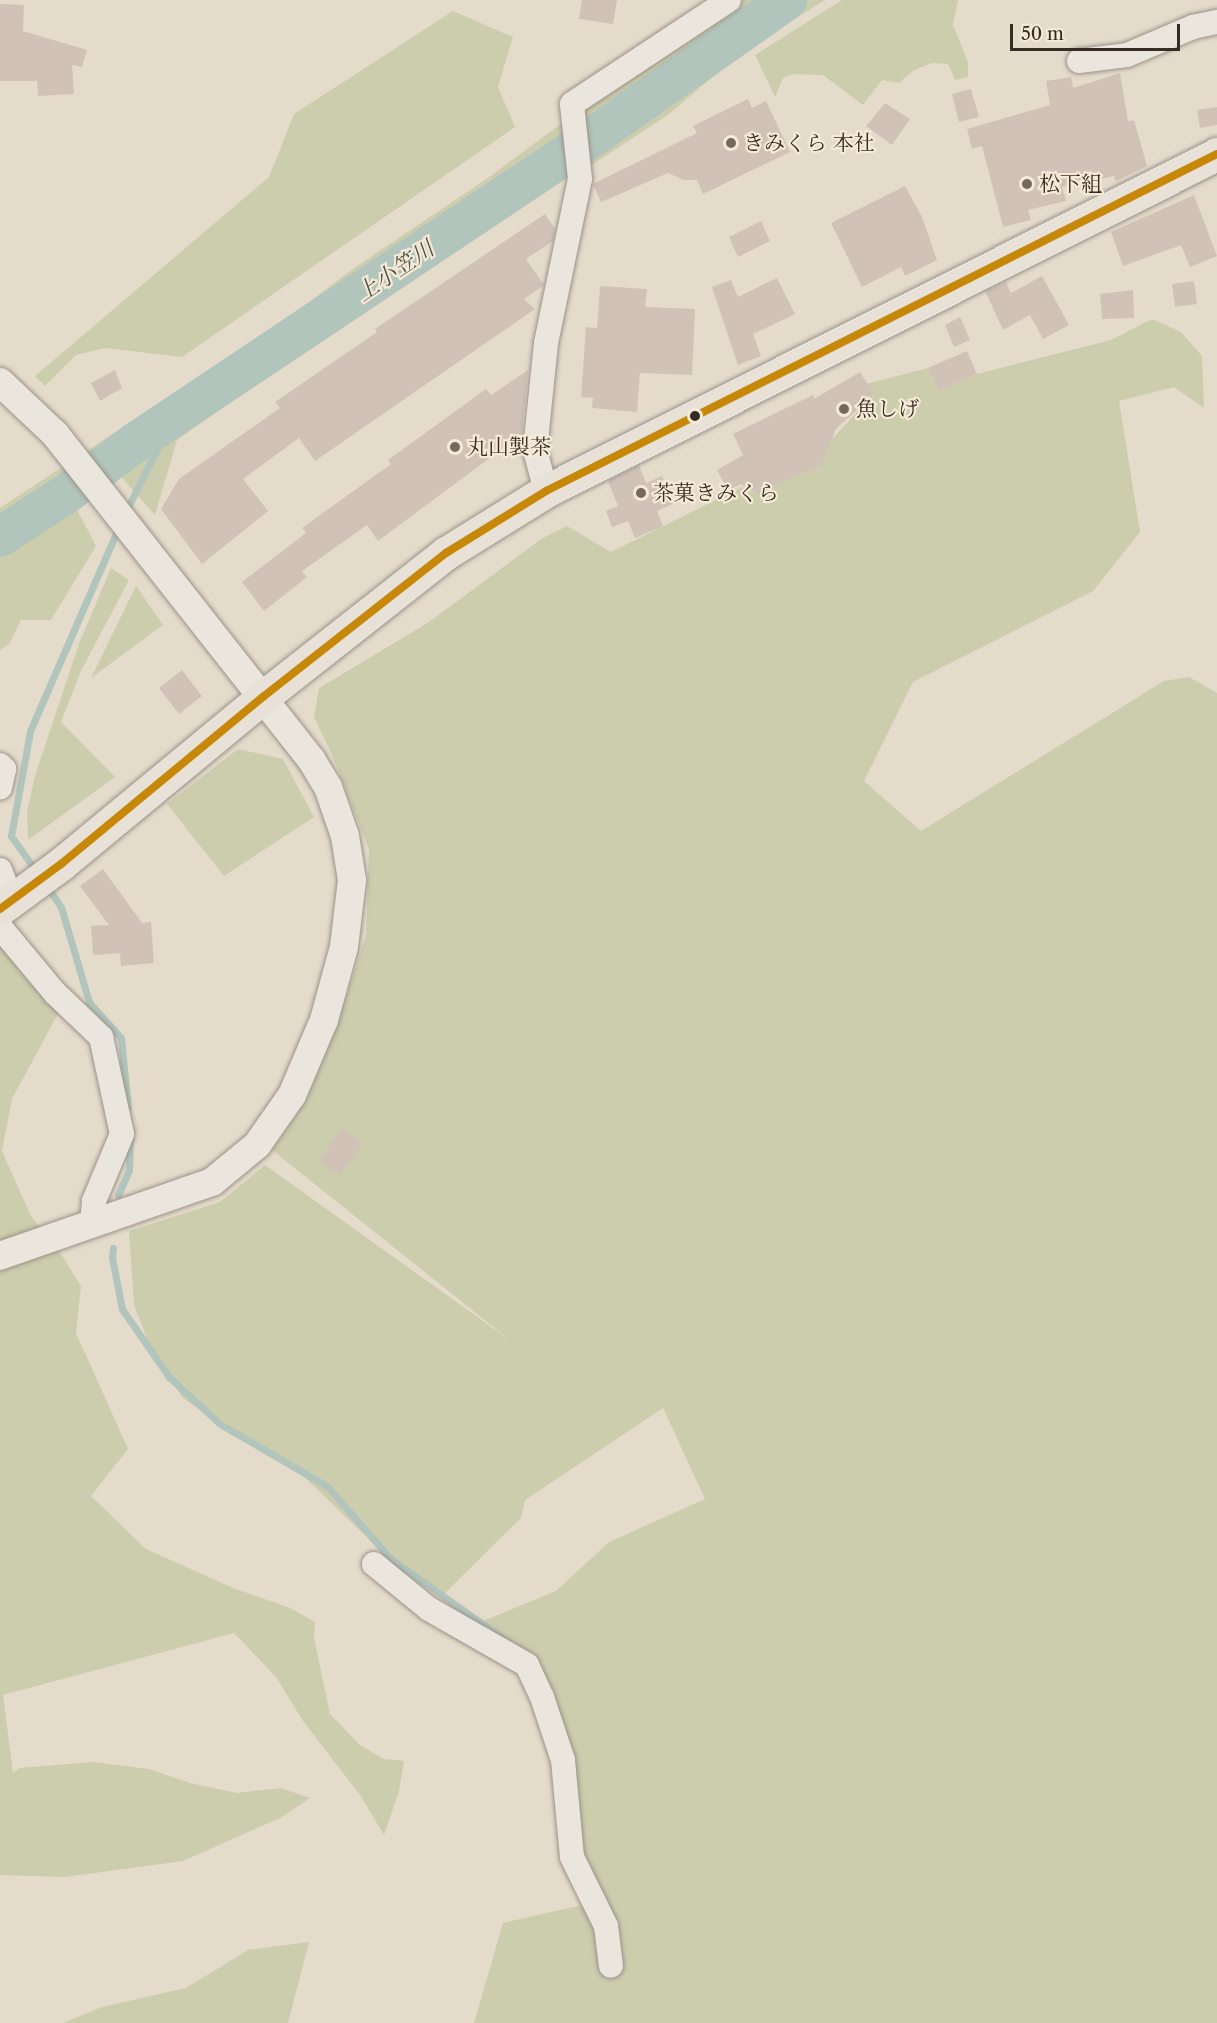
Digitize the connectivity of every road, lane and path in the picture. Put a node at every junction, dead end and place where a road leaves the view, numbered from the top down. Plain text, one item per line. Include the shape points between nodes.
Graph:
1 (729, 0) edge
2 (1217, 22) edge
3 (1079, 61) dead end
4 (1217, 154) edge
5 (6, 387) edge
6 (546, 491) junction
7 (263, 697) junction
8 (0, 765) edge
9 (0, 788) edge
10 (0, 870) edge
11 (8, 908) edge
12 (92, 1224) junction
13 (0, 1256) edge
14 (374, 1564) dead end
15 (611, 1966) dead end

1 - 6 street via 572,104 580,179 546,343 536,450
2 - 3 street via 1193,27 1127,55
4 - 6 main road
5 - 7 street via 55,434
6 - 7 main road via 446,553
7 - 11 main road
7 - 12 street via 328,787 345,836 352,880 349,908 344,947 324,1020 292,1095 257,1145 212,1182
8 - 9 street via 4,769
10 - 11 street
11 - 12 street via 55,993 101,1037 122,1134 94,1201
12 - 13 street
14 - 15 street via 429,1609 527,1665 563,1760 572,1857 606,1926

